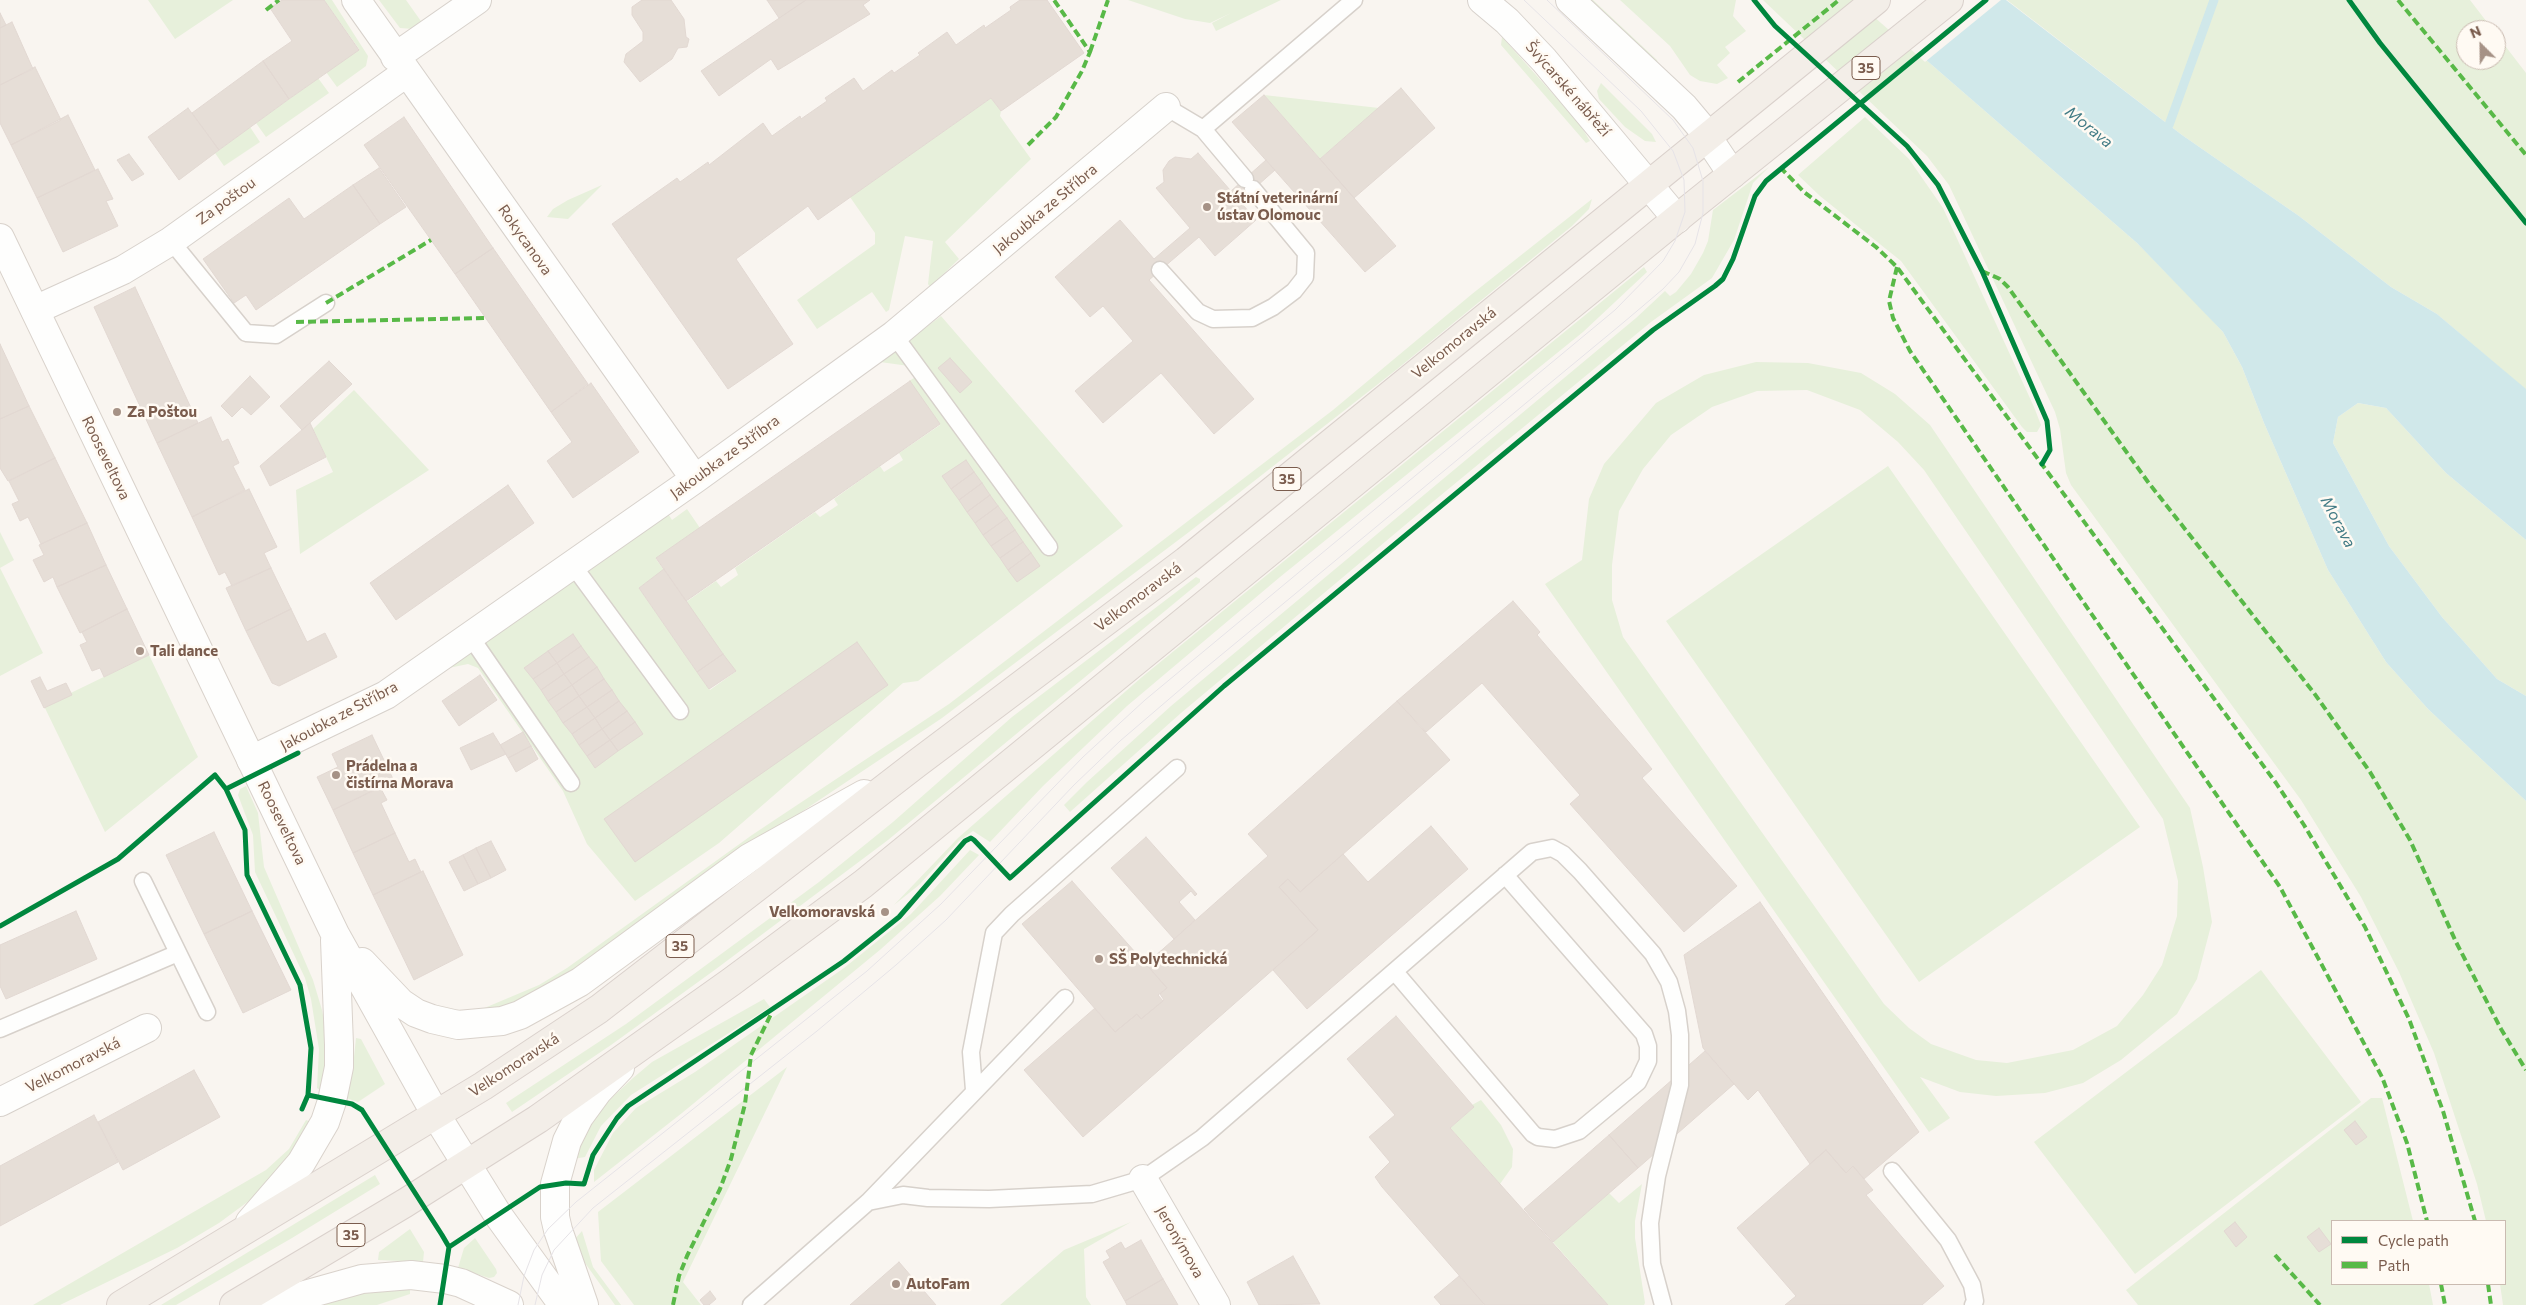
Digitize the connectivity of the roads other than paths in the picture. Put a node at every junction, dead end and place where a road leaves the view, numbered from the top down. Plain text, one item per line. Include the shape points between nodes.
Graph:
1 (356, 0) edge
2 (477, 0) edge
3 (1354, 0) edge
4 (1482, 0) edge
5 (1570, 0) edge
6 (1876, 0) edge
7 (1949, 0) edge
8 (401, 65) junction
9 (1166, 107) joint
10 (1203, 128) junction
11 (1707, 136) junction
12 (1732, 174) junction
13 (1649, 184) junction
14 (1677, 219) junction
15 (0, 238) edge
16 (171, 241) junction
17 (1160, 270) dead end
18 (326, 303) dead end
19 (34, 310) junction
20 (894, 335) junction
21 (695, 478) junction
22 (1049, 547) dead end
23 (572, 564) junction
24 (470, 636) junction
25 (680, 711) dead end
26 (251, 760) junction
27 (916, 764) junction
28 (1176, 768) dead end
29 (571, 782) dead end
30 (1505, 875) junction
31 (143, 881) dead end
32 (335, 934) junction
33 (178, 953) junction
34 (1395, 972) junction
35 (1065, 998) dead end
36 (206, 1012) dead end
37 (147, 1028) dead end
38 (0, 1029) edge
39 (661, 1032) junction
40 (974, 1090) junction
41 (0, 1102) edge
42 (436, 1115) junction
43 (467, 1165) junction
44 (1892, 1171) dead end
45 (1143, 1179) junction
46 (868, 1202) junction
47 (238, 1235) junction
48 (121, 1305) edge
49 (234, 1305) edge
50 (269, 1305) edge
51 (509, 1305) edge
52 (563, 1305) edge
53 (584, 1305) edge
54 (751, 1305) edge
55 (1216, 1305) edge
56 (1663, 1305) edge
57 (1973, 1305) edge

1 - 8 street, Rokycanova
2 - 8 street, Za poštou
3 - 10 lane
4 - 13 street, Švýcarské nábřeží via 1544,60
5 - 11 street via 1684,107
6 - 11 main road, Velkomoravská / 35
7 - 12 main road, 35
8 - 16 street, Za poštou
8 - 21 street, Rokycanova
9 - 10 lane
9 - 20 street, Jakoubka ze Stříbra
10 - 17 lane via 1306,253 1305,277 1274,307 1252,318 1213,320 1198,312
11 - 12 street
11 - 13 main road, Velkomoravská / 35
12 - 14 main road, 35
13 - 14 street, Švýcarské nábřeží
13 - 27 main road, Velkomoravská / 35 via 1186,561
14 - 39 main road, 35 via 949,815 855,890
15 - 19 street, Rooseveltova
16 - 18 lane via 246,333 276,336
16 - 19 street, Za poštou via 122,270
19 - 26 street, Rooseveltova
20 - 21 street, Jakoubka ze Stříbra
20 - 22 lane
21 - 23 street, Jakoubka ze Stříbra
23 - 24 street, Jakoubka ze Stříbra
23 - 25 lane
24 - 26 street, Jakoubka ze Stříbra via 386,695
24 - 29 lane
26 - 32 street, Rooseveltova
27 - 32 street via 749,858 580,982 537,1007 502,1021 458,1025 416,1013 401,1003
27 - 42 main road, Velkomoravská / 35 via 598,1009
28 - 40 lane via 994,933 971,1052
30 - 34 lane
30 - 34 lane via 1644,1034 1648,1061 1638,1082 1579,1132 1555,1139 1538,1137
30 - 56 lane via 1532,852 1543,848 1552,848 1563,854 1645,944 1669,982 1680,1034 1681,1069 1653,1196 1649,1236 1652,1264
31 - 33 lane
32 - 42 street, Rooseveltova
32 - 47 street via 340,1045 332,1101 322,1128 301,1163
33 - 36 lane
33 - 38 lane
34 - 45 lane via 1202,1138
35 - 40 lane
37 - 41 street, Velkomoravská
39 - 43 main road, 35
39 - 53 street via 617,1071 578,1117 558,1170 556,1221
40 - 46 lane
42 - 43 street, Rooseveltova
42 - 47 main road, Velkomoravská / 35
43 - 49 main road, 35
43 - 52 street, Rooseveltova via 498,1215
44 - 57 lane via 1948,1240 1972,1285
45 - 46 lane via 1092,1194 989,1199 903,1195
45 - 55 street, Jeronýmova
46 - 54 lane
47 - 48 main road, Velkomoravská / 35
50 - 51 street via 362,1278 411,1275 445,1278

